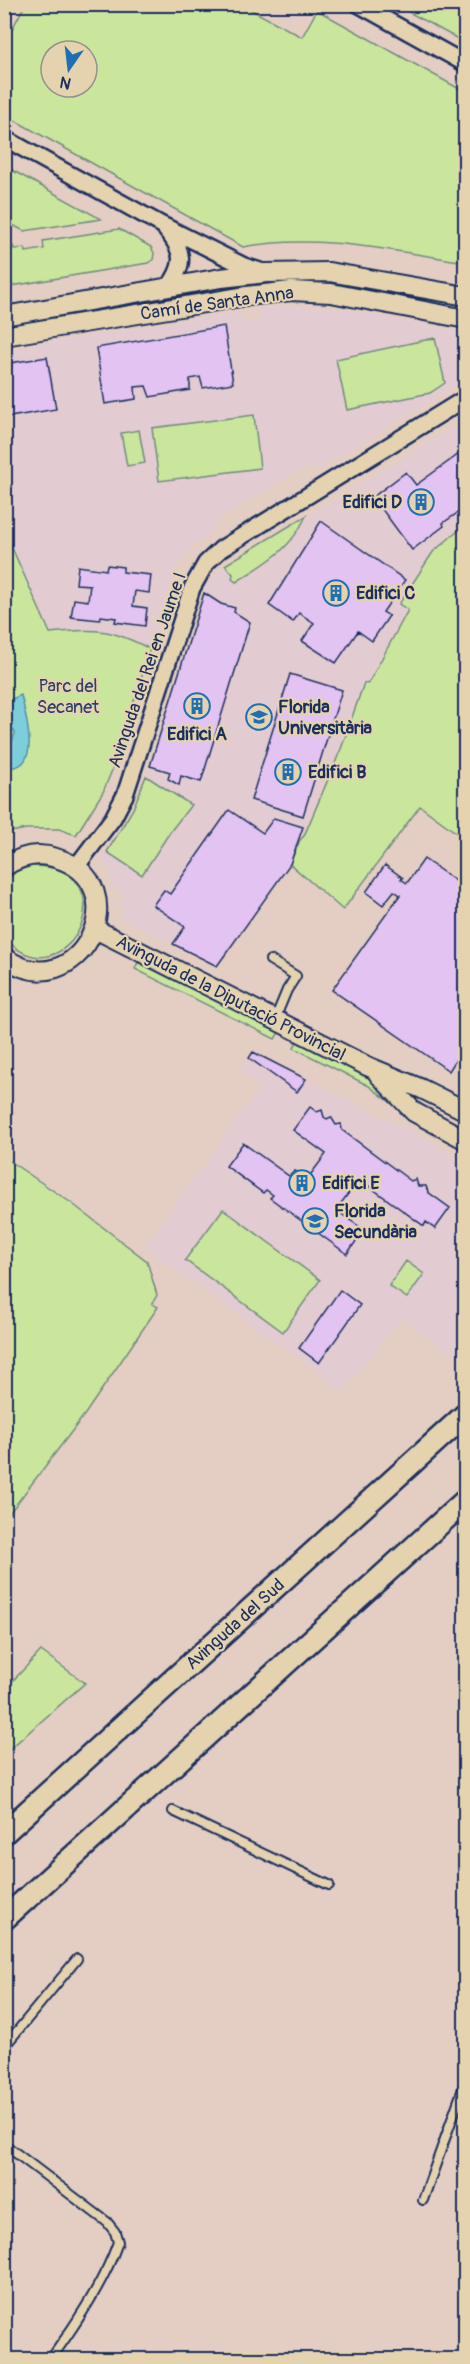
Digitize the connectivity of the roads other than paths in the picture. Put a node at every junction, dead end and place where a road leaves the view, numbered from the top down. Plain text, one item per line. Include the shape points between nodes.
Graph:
1 (358, 4) edge
2 (465, 64) edge
3 (4, 138) edge
4 (162, 225) junction
5 (266, 273) junction
6 (168, 288) junction
7 (465, 296) edge
8 (4, 316) edge
9 (465, 319) edge
10 (4, 336) edge
11 (465, 398) edge
12 (4, 867) edge
13 (76, 867) junction
14 (95, 929) junction
15 (4, 957) edge
16 (270, 960) dead end
17 (275, 1018) junction
18 (367, 1066) junction
19 (465, 1111) edge
20 (465, 1140) edge
21 (465, 1414) edge
22 (465, 1500) edge
23 (173, 1811) dead end
24 (4, 1833) edge
25 (329, 1885) dead end
26 (4, 1919) edge
27 (77, 1959) dead end
28 (4, 2047) edge
29 (465, 2080) edge
30 (4, 2144) edge
31 (423, 2200) dead end
32 (50, 2360) edge

1 - 2 street
3 - 4 street
4 - 5 street
4 - 6 street via 181,256 181,265
5 - 6 street
5 - 7 street via 329,272
6 - 8 street
9 - 10 street, Camí de Santa Anna via 331,293 291,291
11 - 13 street, Avinguda del Rei en Jaume I via 221,549 206,563 192,588 122,801
12 - 13 street via 21,858 50,855
13 - 14 street via 87,879 97,903
14 - 15 street via 88,944 62,965 29,969
14 - 17 street, Avinguda de la Diputació Provincial
16 - 17 lane via 296,976
17 - 18 street, Avinguda de la Diputació Provincial
18 - 19 street, Avinguda de la Diputació Provincial
18 - 20 street, Avinguda de la Diputació Provincial via 414,1112
21 - 24 main road, Avinguda del Sud
22 - 26 main road
23 - 25 lane
27 - 28 lane
29 - 31 lane
30 - 32 lane via 107,2222 118,2242 67,2337

